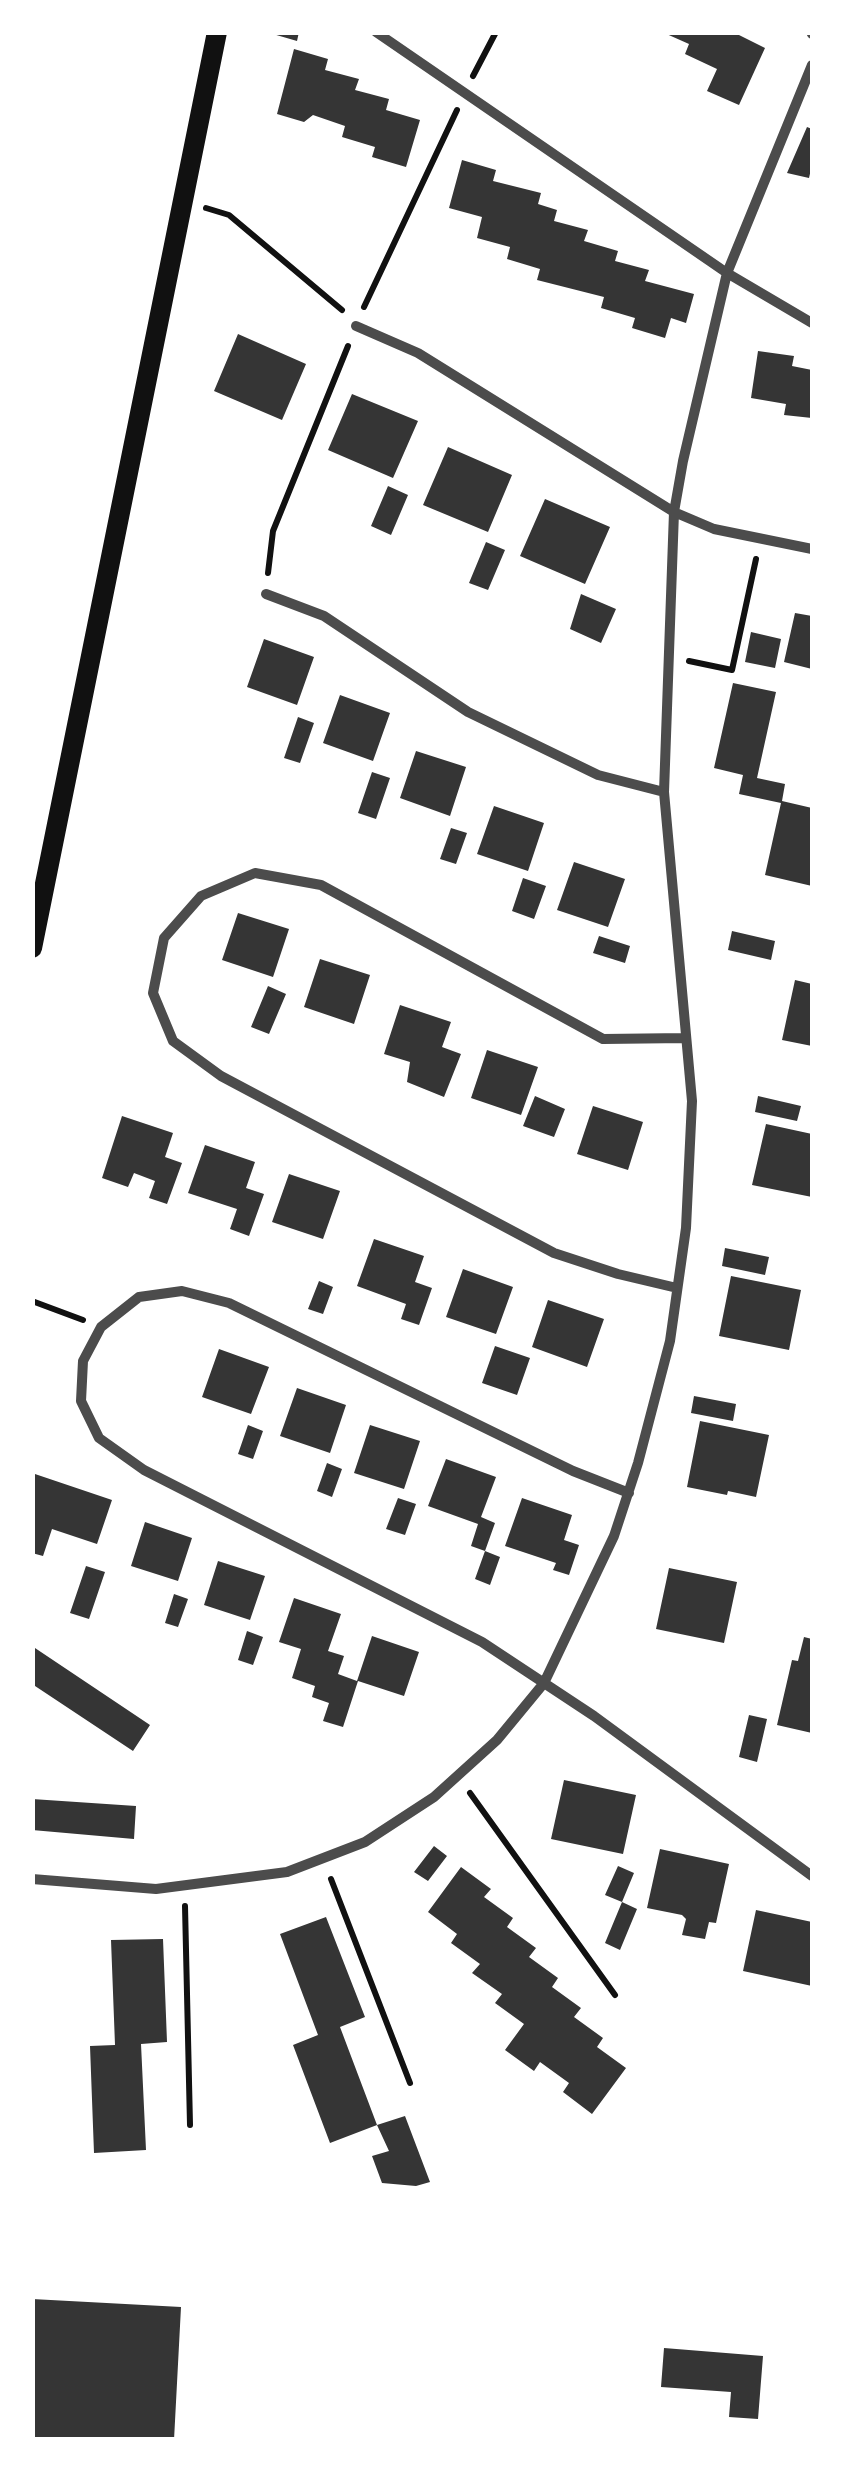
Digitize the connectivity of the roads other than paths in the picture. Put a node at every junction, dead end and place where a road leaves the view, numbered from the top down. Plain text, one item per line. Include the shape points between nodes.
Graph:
1 (217, 32) edge
2 (376, 32) edge
3 (812, 65) edge
4 (728, 273) junction
5 (812, 323) edge
6 (356, 326) road end
7 (674, 512) junction
8 (812, 549) edge
9 (266, 594) road end
10 (664, 792) junction
11 (32, 948) edge
12 (686, 1038) junction
13 (677, 1288) junction
14 (630, 1493) junction
15 (544, 1683) junction
16 (812, 1876) edge
17 (32, 1880) edge

1 - 11 main road
2 - 4 street
3 - 4 street
4 - 5 street
4 - 7 street
6 - 7 street via 418,353
7 - 8 street via 714,529
7 - 10 street
9 - 10 street via 324,616 484,720 598,776
10 - 12 street
12 - 13 street via 692,1101
12 - 13 street via 604,1038 320,885 254,873 201,896 164,938 153,993 173,1042 220,1076 554,1252
13 - 14 street
14 - 15 street
14 - 15 street via 229,1303 182,1291 139,1297 101,1327 83,1362 81,1402 99,1438 144,1470 482,1642
15 - 16 street
15 - 17 street via 458,1776 365,1842 286,1872 156,1889

